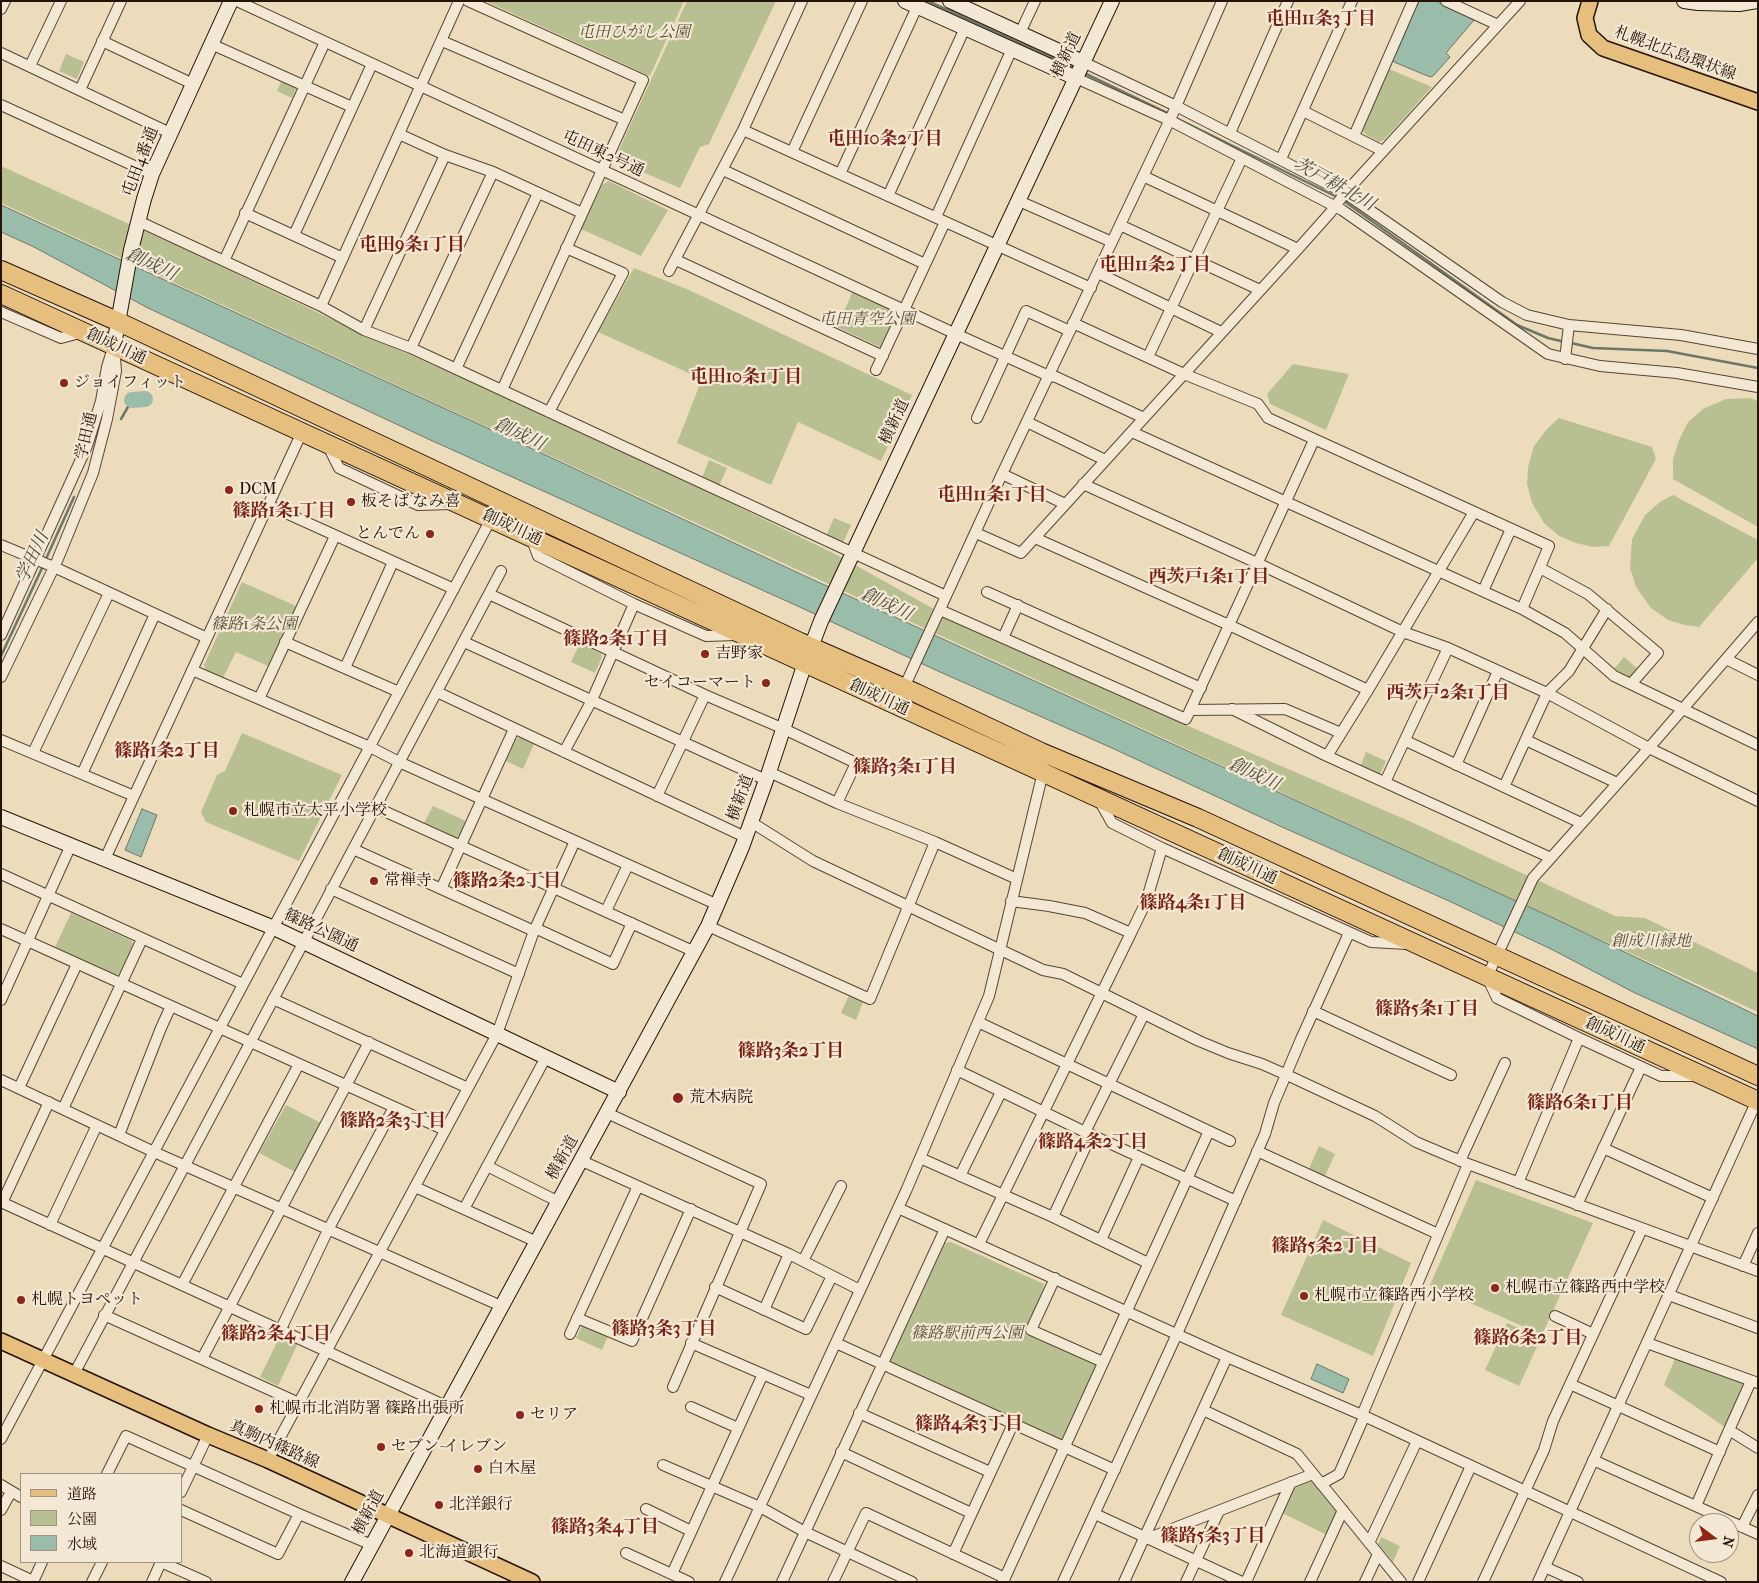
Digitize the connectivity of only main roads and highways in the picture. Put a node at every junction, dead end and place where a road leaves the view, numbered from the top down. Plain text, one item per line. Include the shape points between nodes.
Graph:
1 (1590, 1) edge
2 (1758, 102) edge
3 (1, 270) edge
4 (1, 294) edge
5 (808, 655) junction
6 (1198, 818) junction
7 (1187, 839) junction
8 (1758, 1076) edge
9 (1757, 1100) edge
10 (1, 1341) edge
11 (532, 1582) edge

1 - 2 main road, 札幌北広島環状線 via 1584,18 1589,35 1603,48
3 - 5 highway, 創成川通 via 118,322
4 - 5 highway, 創成川通 via 744,635
5 - 6 highway, 創成川通 via 904,688 1050,756
5 - 7 highway, 創成川通 via 896,705
6 - 7 highway
6 - 8 highway, 創成川通 via 1500,949
7 - 9 highway, 創成川通
10 - 11 main road, 真駒内篠路線

